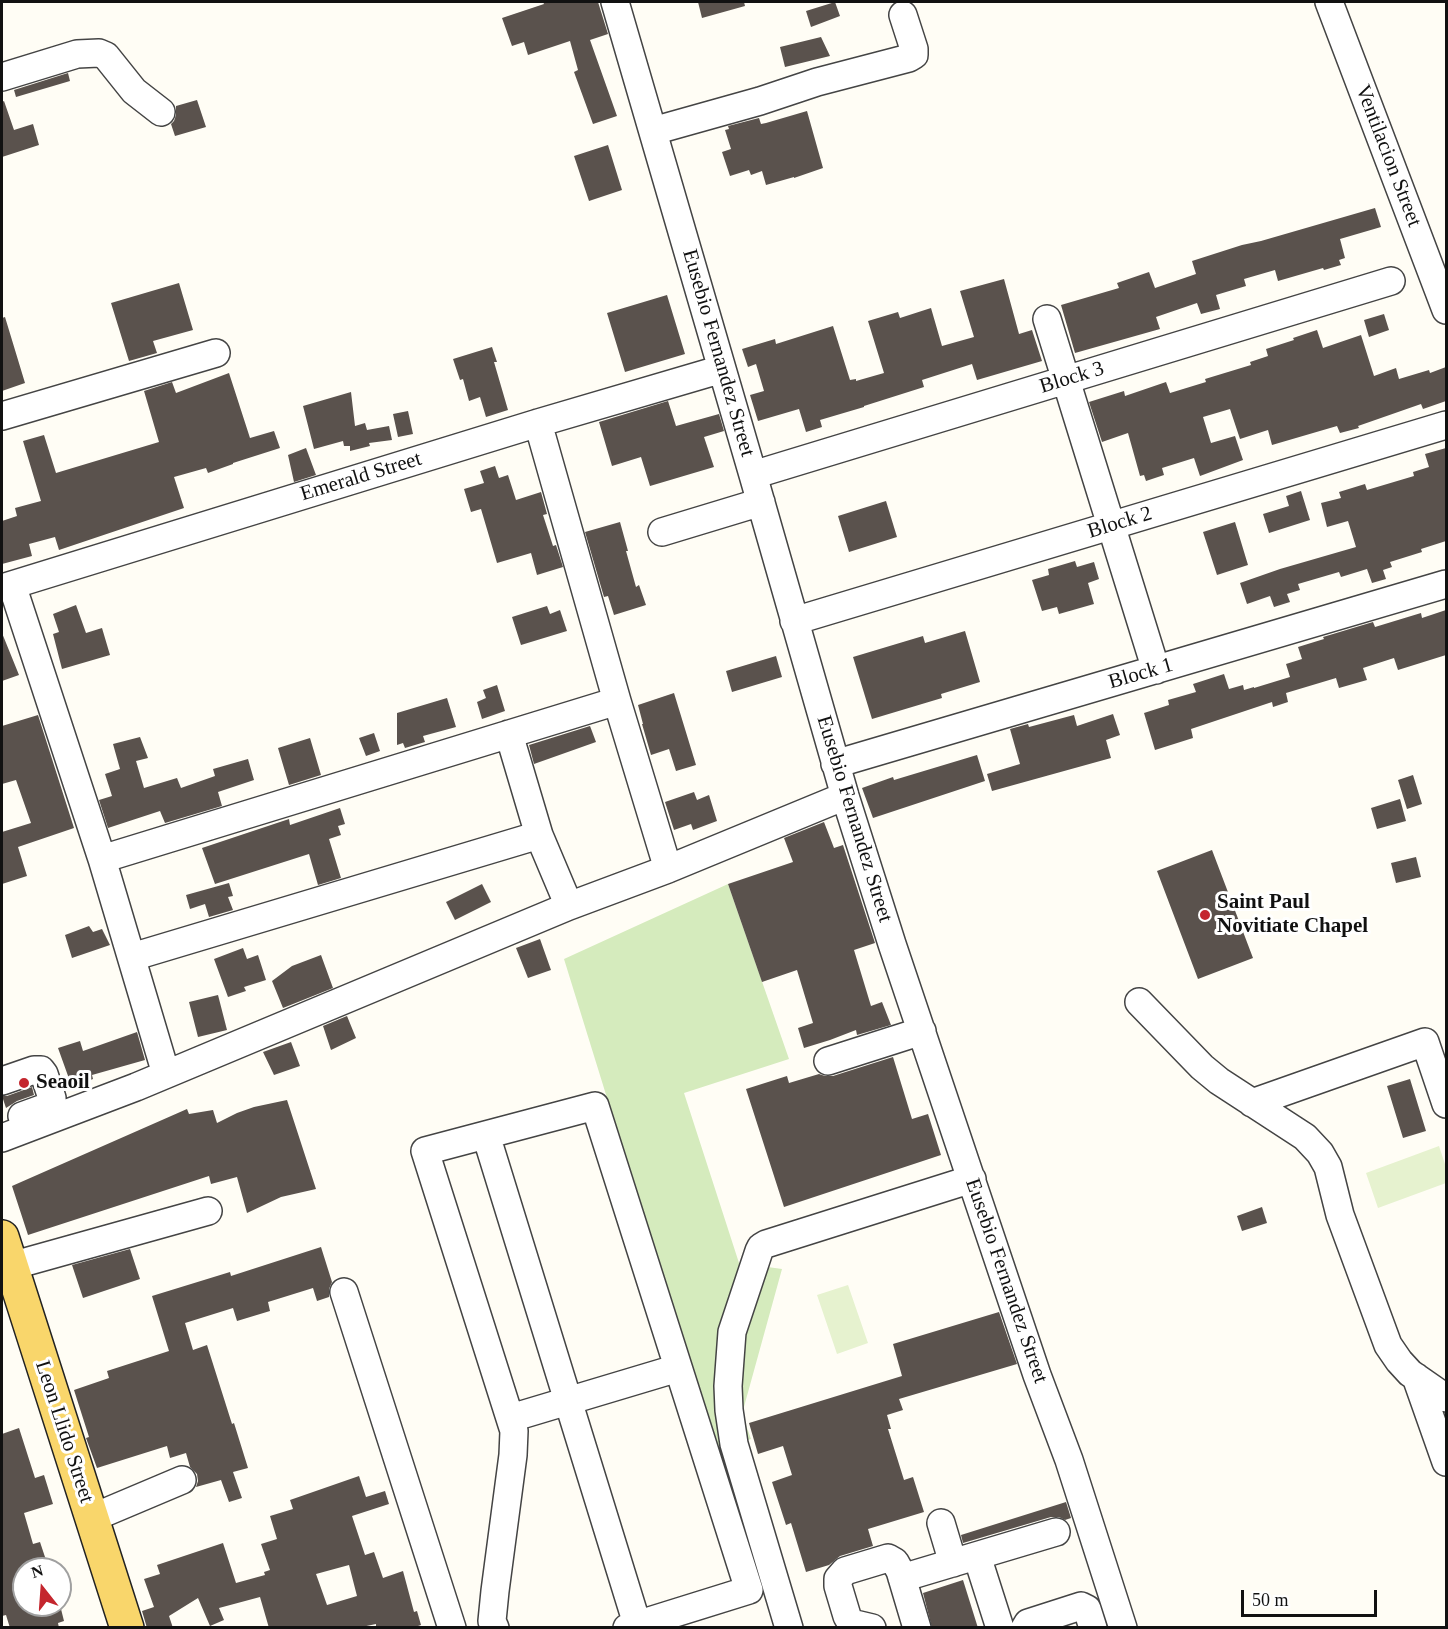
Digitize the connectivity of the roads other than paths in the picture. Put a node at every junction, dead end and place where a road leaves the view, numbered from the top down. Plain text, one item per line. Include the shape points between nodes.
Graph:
1 (615, 2) edge
2 (1329, 2) edge
3 (903, 15) dead end
4 (2, 77) edge
5 (161, 112) dead end
6 (653, 131) junction
7 (1391, 280) dead end
8 (1446, 310) edge
9 (1047, 319) dead end
10 (216, 353) dead end
11 (722, 369) junction
12 (1066, 380) junction
13 (2, 416) edge
14 (538, 423) junction
15 (1446, 425) edge
16 (753, 475) junction
17 (761, 502) junction
18 (1111, 525) junction
19 (662, 532) dead end
20 (1446, 584) edge
21 (7, 587) edge
22 (794, 621) junction
23 (1156, 670) junction
24 (617, 701) junction
25 (509, 734) junction
26 (835, 764) junction
27 (845, 796) junction
28 (539, 835) junction
29 (102, 859) junction
30 (668, 869) junction
31 (569, 906) junction
32 (132, 957) junction
33 (1138, 1002) dead end
34 (922, 1031) junction
35 (828, 1061) dead end
36 (166, 1074) junction
37 (2, 1081) edge
38 (1252, 1102) junction
39 (1446, 1104) edge
40 (2, 1123) edge
41 (486, 1135) junction
42 (2, 1138) edge
43 (972, 1179) junction
44 (208, 1211) dead end
45 (8, 1272) edge
46 (344, 1292) dead end
47 (678, 1368) junction
48 (1416, 1377) junction
49 (1446, 1398) edge
50 (568, 1400) junction
51 (511, 1418) junction
52 (1446, 1462) edge
53 (182, 1480) dead end
54 (92, 1518) junction
55 (941, 1523) dead end
56 (1056, 1533) dead end
57 (965, 1560) junction
58 (902, 1578) junction
59 (915, 1620) edge
60 (486, 1625) edge
61 (632, 1626) edge
62 (126, 1627) edge
63 (452, 1628) edge
64 (789, 1628) edge
65 (874, 1628) edge
66 (1000, 1628) edge
67 (1025, 1628) edge
68 (1093, 1628) edge
69 (1124, 1628) edge

1 - 6 street, Eusebio Fernandez Street
2 - 8 street, Ventilacion Street
3 - 6 street via 914,49 909,58
4 - 5 street via 77,54 99,53 106,56 134,91
6 - 11 street, Eusebio Fernandez Street
7 - 12 street, Block 3
9 - 12 street
10 - 13 street
11 - 14 street, Emerald Street
11 - 16 street, Eusebio Fernandez Street
12 - 16 street, Block 3
12 - 18 street
14 - 21 street, Emerald Street
14 - 24 street
15 - 18 street, Block 2
16 - 17 street, Eusebio Fernandez Street
17 - 19 street
17 - 22 street, Eusebio Fernandez Street
18 - 22 street, Block 2
18 - 23 street
20 - 23 street, Block 1
21 - 29 street
22 - 26 street, Eusebio Fernandez Street
23 - 26 street, Block 1
24 - 25 street
24 - 30 street
25 - 28 street
25 - 29 street
26 - 27 street, Eusebio Fernandez Street
27 - 30 street
27 - 34 street, Eusebio Fernandez Street
28 - 31 street
28 - 32 street
29 - 32 street
30 - 31 street
31 - 36 street
32 - 36 street
33 - 38 street via 1202,1067
34 - 35 street
34 - 43 street, Eusebio Fernandez Street
36 - 42 street
37 - 40 street via 41,1070 52,1098 52,1103 44,1108
38 - 39 street via 1425,1042
38 - 48 street via 1305,1137 1320,1153 1388,1345
41 - 47 street via 595,1106
41 - 50 street
41 - 51 street via 425,1151
43 - 64 street via 766,1244 759,1251 732,1332 729,1410 734,1444
43 - 69 street, Eusebio Fernandez Street
44 - 45 street
45 - 54 main road, Leon Llido Street
46 - 63 street
47 - 50 street
47 - 61 street via 749,1590
48 - 49 street
48 - 52 street
50 - 51 street
50 - 61 street
51 - 60 street via 513,1455 495,1591
53 - 54 street
54 - 62 main road, Leon Llido Street
55 - 57 street
56 - 57 street
57 - 58 street
57 - 66 street
58 - 59 street
58 - 65 street via 895,1562 888,1558 845,1571 838,1579 851,1623
59 - 65 street
67 - 68 street via 1028,1623 1081,1606 1087,1609

